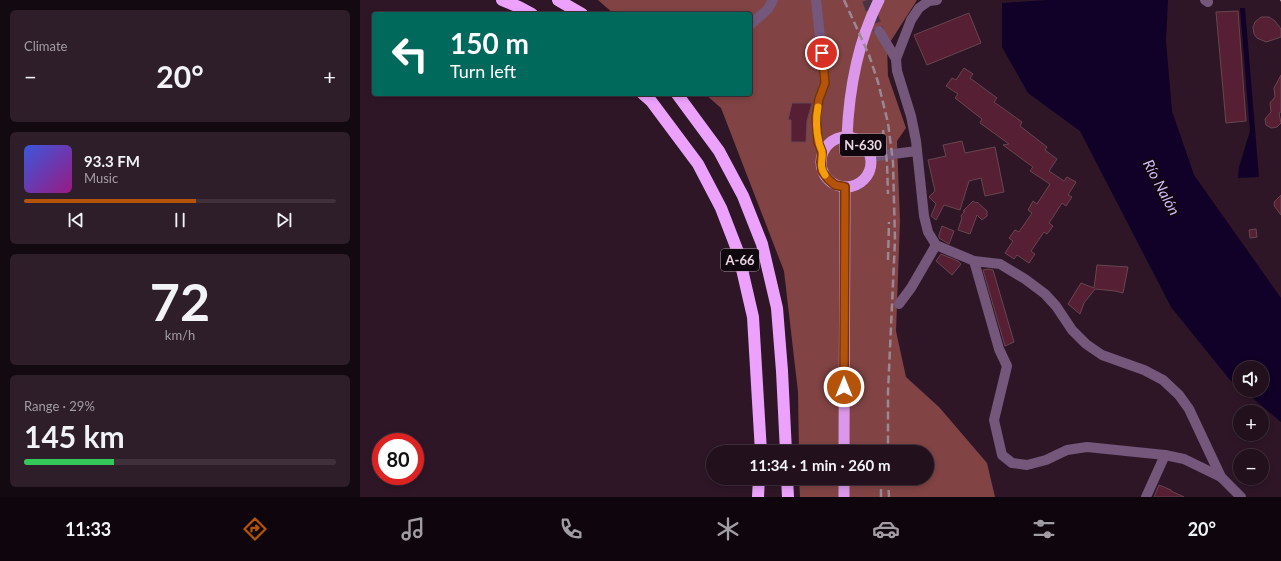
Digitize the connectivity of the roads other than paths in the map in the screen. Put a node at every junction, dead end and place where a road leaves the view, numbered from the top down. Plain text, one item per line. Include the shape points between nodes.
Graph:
1 (502, 0) edge
2 (558, 0) edge
3 (773, 0) edge
4 (816, 0) edge
5 (879, 0) edge
6 (937, 0) edge
7 (528, 12) edge
8 (579, 12) edge
9 (752, 23) edge
10 (879, 31) tunnel mouth
11 (896, 59) junction
12 (645, 96) edge
13 (679, 96) edge
14 (846, 137) junction
15 (917, 151) junction
16 (822, 152) junction
17 (869, 157) junction
18 (845, 187) junction
19 (936, 245) junction
20 (974, 261) junction
21 (899, 304) dead end
22 (760, 445) edge
23 (786, 445) edge
24 (844, 445) edge
25 (1165, 456) junction
26 (1221, 477) junction
27 (759, 485) edge
28 (761, 485) edge
29 (787, 485) edge
30 (844, 485) edge
31 (758, 497) edge
32 (762, 497) edge
33 (788, 497) edge
34 (844, 497) edge
35 (1146, 497) edge
36 (1241, 497) edge

1 - 7 highway
2 - 8 highway
3 - 9 street via 768,9
4 - 16 street via 825,83 816,117 818,142
5 - 14 highway, N-630 via 869,19 859,50
6 - 11 street via 930,1 920,8 911,20
10 - 11 street
11 - 15 street
12 - 22 highway, A-66 via 698,164 721,208 738,252 753,317
13 - 23 highway, A-66 via 719,151 743,196 762,244 777,308
14 - 16 highway, N-630 via 836,139
14 - 17 highway, N-630 via 859,141 868,151
15 - 17 street
15 - 19 street via 924,216 928,232
16 - 18 highway, N-630 via 822,171 835,185
17 - 18 highway, N-630 via 871,164 866,176 857,184
18 - 24 highway
19 - 20 street
19 - 21 street
20 - 25 street via 1006,366 994,420 1002,455 1012,463 1027,464 1046,460 1067,450 1088,447
20 - 26 street via 1000,264 1025,279 1045,294 1086,344 1102,355 1144,370 1163,380 1189,409
25 - 26 street via 1184,459
25 - 35 street
26 - 36 street
27 - 31 highway
28 - 32 highway
29 - 33 highway
30 - 34 highway

